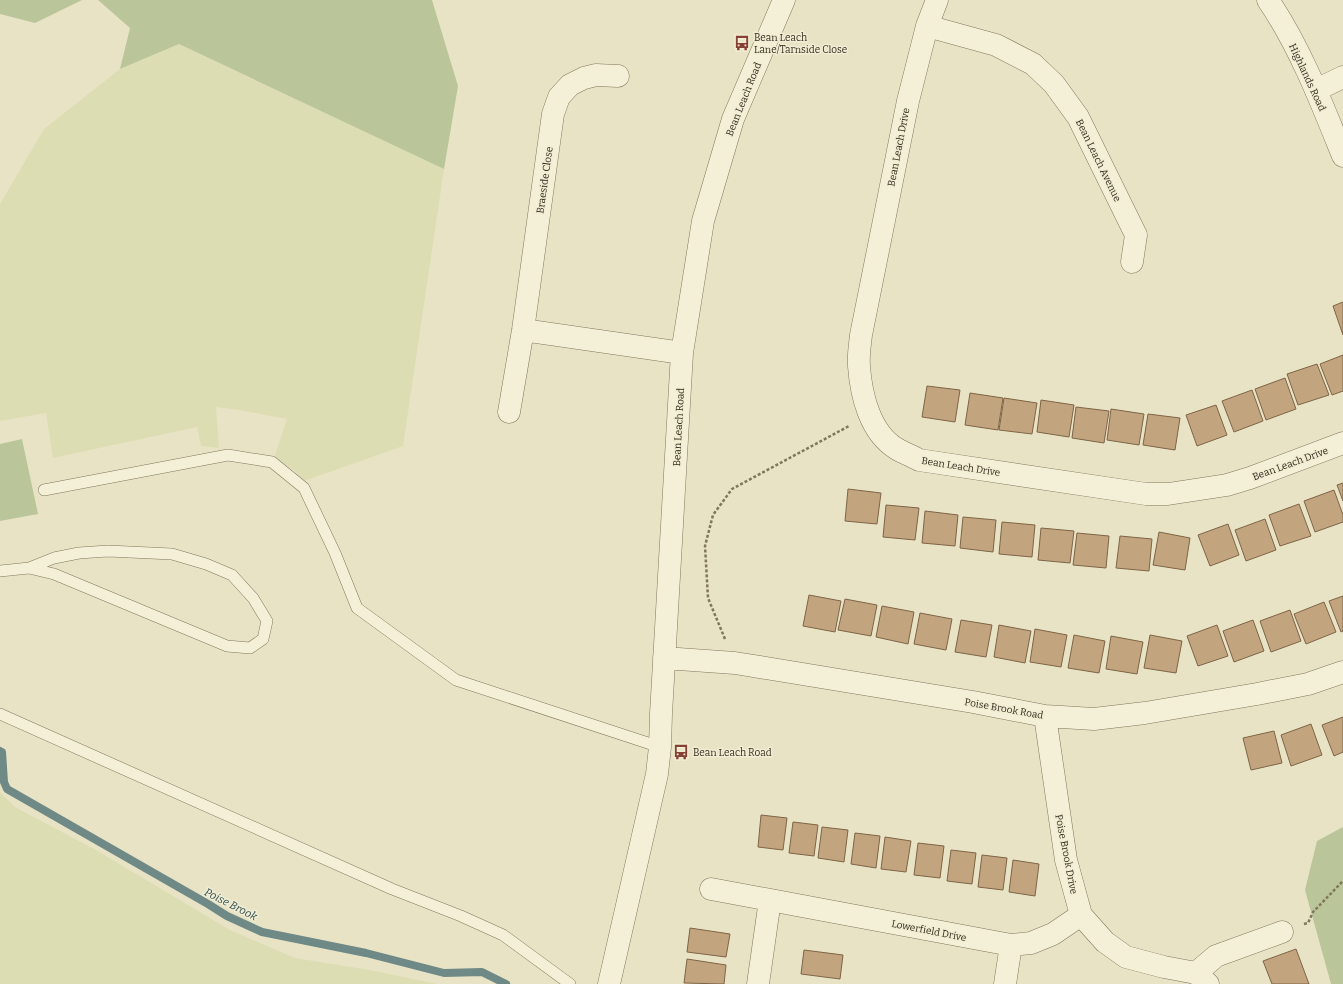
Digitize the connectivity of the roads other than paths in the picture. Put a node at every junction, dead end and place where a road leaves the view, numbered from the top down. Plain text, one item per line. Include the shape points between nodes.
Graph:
1 (784, 0) edge
2 (937, 0) edge
3 (1268, 0) edge
4 (927, 26) junction
5 (1343, 77) edge
6 (618, 78) dead end
7 (1316, 90) junction
8 (1343, 156) edge
9 (1132, 262) dead end
10 (522, 330) junction
11 (682, 353) junction
12 (509, 412) dead end
13 (1343, 443) edge
14 (44, 490) dead end
15 (29, 568) junction
16 (0, 571) edge
17 (664, 658) junction
18 (1343, 672) edge
19 (0, 714) edge
20 (1045, 716) junction
21 (660, 748) junction
22 (711, 889) dead end
23 (770, 900) junction
24 (1081, 916) junction
25 (1282, 932) road end
26 (1011, 945) junction
27 (1202, 978) edge
28 (570, 984) edge
29 (609, 984) edge
30 (758, 984) edge
31 (1005, 984) edge

1 - 11 street, Bean Leach Road via 733,119 703,221
2 - 4 street, Bean Leach Drive
3 - 7 street, Highlands Road via 1279,16
4 - 9 street, Bean Leach Avenue via 996,45 1033,64 1054,84 1078,117 1136,235
4 - 13 street, Bean Leach Drive via 908,101 861,335 859,365 863,392 870,414 881,434 896,449 919,460 1146,494 1168,494 1227,485
5 - 7 street
6 - 10 street, Braeside Close via 596,75 584,78 570,85 559,97 553,114
7 - 8 street, Highlands Road
10 - 11 street
10 - 12 street, Braeside Close
11 - 17 street, Bean Leach Road
14 - 21 lane via 228,455 272,462 304,488 335,553 357,608 456,680
15 - 15 lane via 54,574 227,646 250,648 264,639 267,621 253,598 232,575 206,564 172,554 108,551 54,558
15 - 16 lane
17 - 20 street, Poise Brook Road via 735,663
17 - 21 street, Bean Leach Road
18 - 20 street, Poise Brook Road via 1308,684 1145,713 1094,719
19 - 28 lane via 392,889 504,935
20 - 24 street, Poise Brook Drive via 1066,860
21 - 29 street, Bean Leach Road via 657,774
22 - 23 street, Lowerfield Drive
23 - 26 street, Lowerfield Drive
23 - 30 street
24 - 26 street, Lowerfield Drive via 1053,934 1031,943
24 - 27 street, Poise Brook Drive via 1105,942 1126,957
25 - 27 street via 1216,956
26 - 31 street

